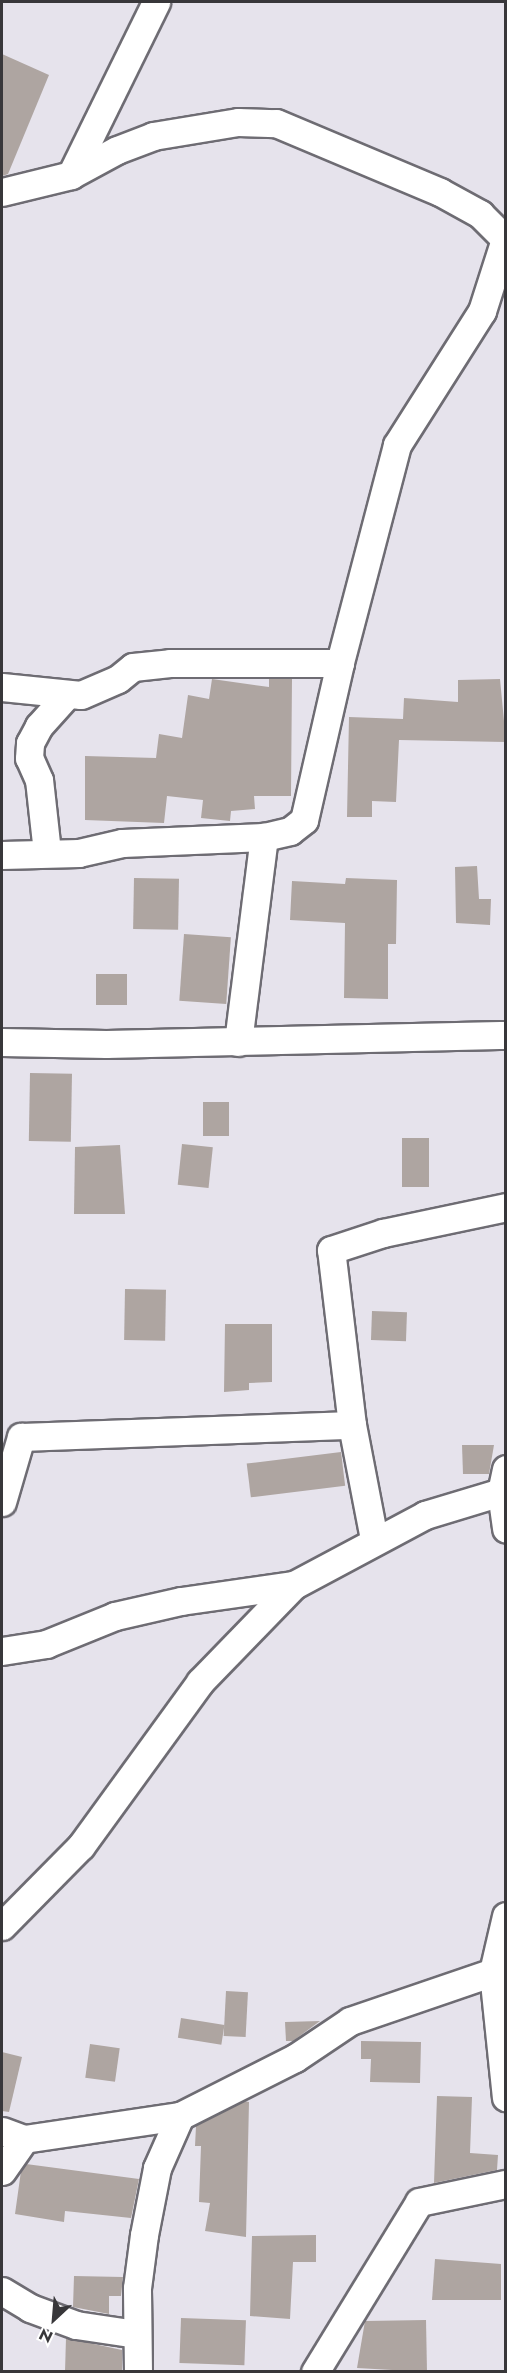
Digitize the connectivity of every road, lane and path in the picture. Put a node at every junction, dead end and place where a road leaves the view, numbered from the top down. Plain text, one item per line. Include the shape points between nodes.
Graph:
1 (156, 2) edge
2 (71, 176) junction
3 (2, 192) edge
4 (340, 663) junction
5 (2, 687) edge
6 (66, 696) junction
7 (264, 837) junction
8 (47, 852) junction
9 (2, 855) edge
10 (506, 1035) edge
11 (2, 1042) edge
12 (238, 1042) junction
13 (506, 1207) edge
14 (352, 1425) junction
15 (503, 1481) edge
16 (2, 1502) edge
17 (506, 1529) edge
18 (374, 1539) junction
19 (294, 1585) junction
20 (2, 1651) edge
21 (505, 1918) edge
22 (2, 1926) edge
23 (493, 1972) junction
24 (506, 2097) edge
25 (180, 2116) junction
26 (13, 2135) edge
27 (2, 2171) edge
28 (506, 2184) edge
29 (2, 2291) edge
30 (136, 2334) junction
31 (138, 2372) edge
32 (315, 2372) edge

1 - 2 street
2 - 3 street
2 - 4 street via 117,150 153,136 238,122 276,123 440,192 480,214 506,238 482,311 397,445
4 - 6 street via 170,663 133,667 99,689
4 - 7 street via 304,820 290,831
5 - 6 street
6 - 8 street via 39,726 30,743 29,758 39,780
7 - 8 street via 122,843 79,853
7 - 12 street
8 - 9 street
10 - 12 street
11 - 12 street
13 - 14 street via 383,1233 331,1250
14 - 16 street via 21,1437
14 - 18 street
15 - 17 street
15 - 18 street
18 - 19 street
19 - 20 street via 170,1603 115,1616 46,1644
19 - 22 street via 200,1682 81,1846
21 - 23 street
23 - 24 street
23 - 25 street via 350,2021 295,2058
25 - 26 street
25 - 30 street via 152,2192 137,2288
26 - 27 street
28 - 32 street via 418,2202
29 - 30 street via 30,2308 76,2325
30 - 31 street

